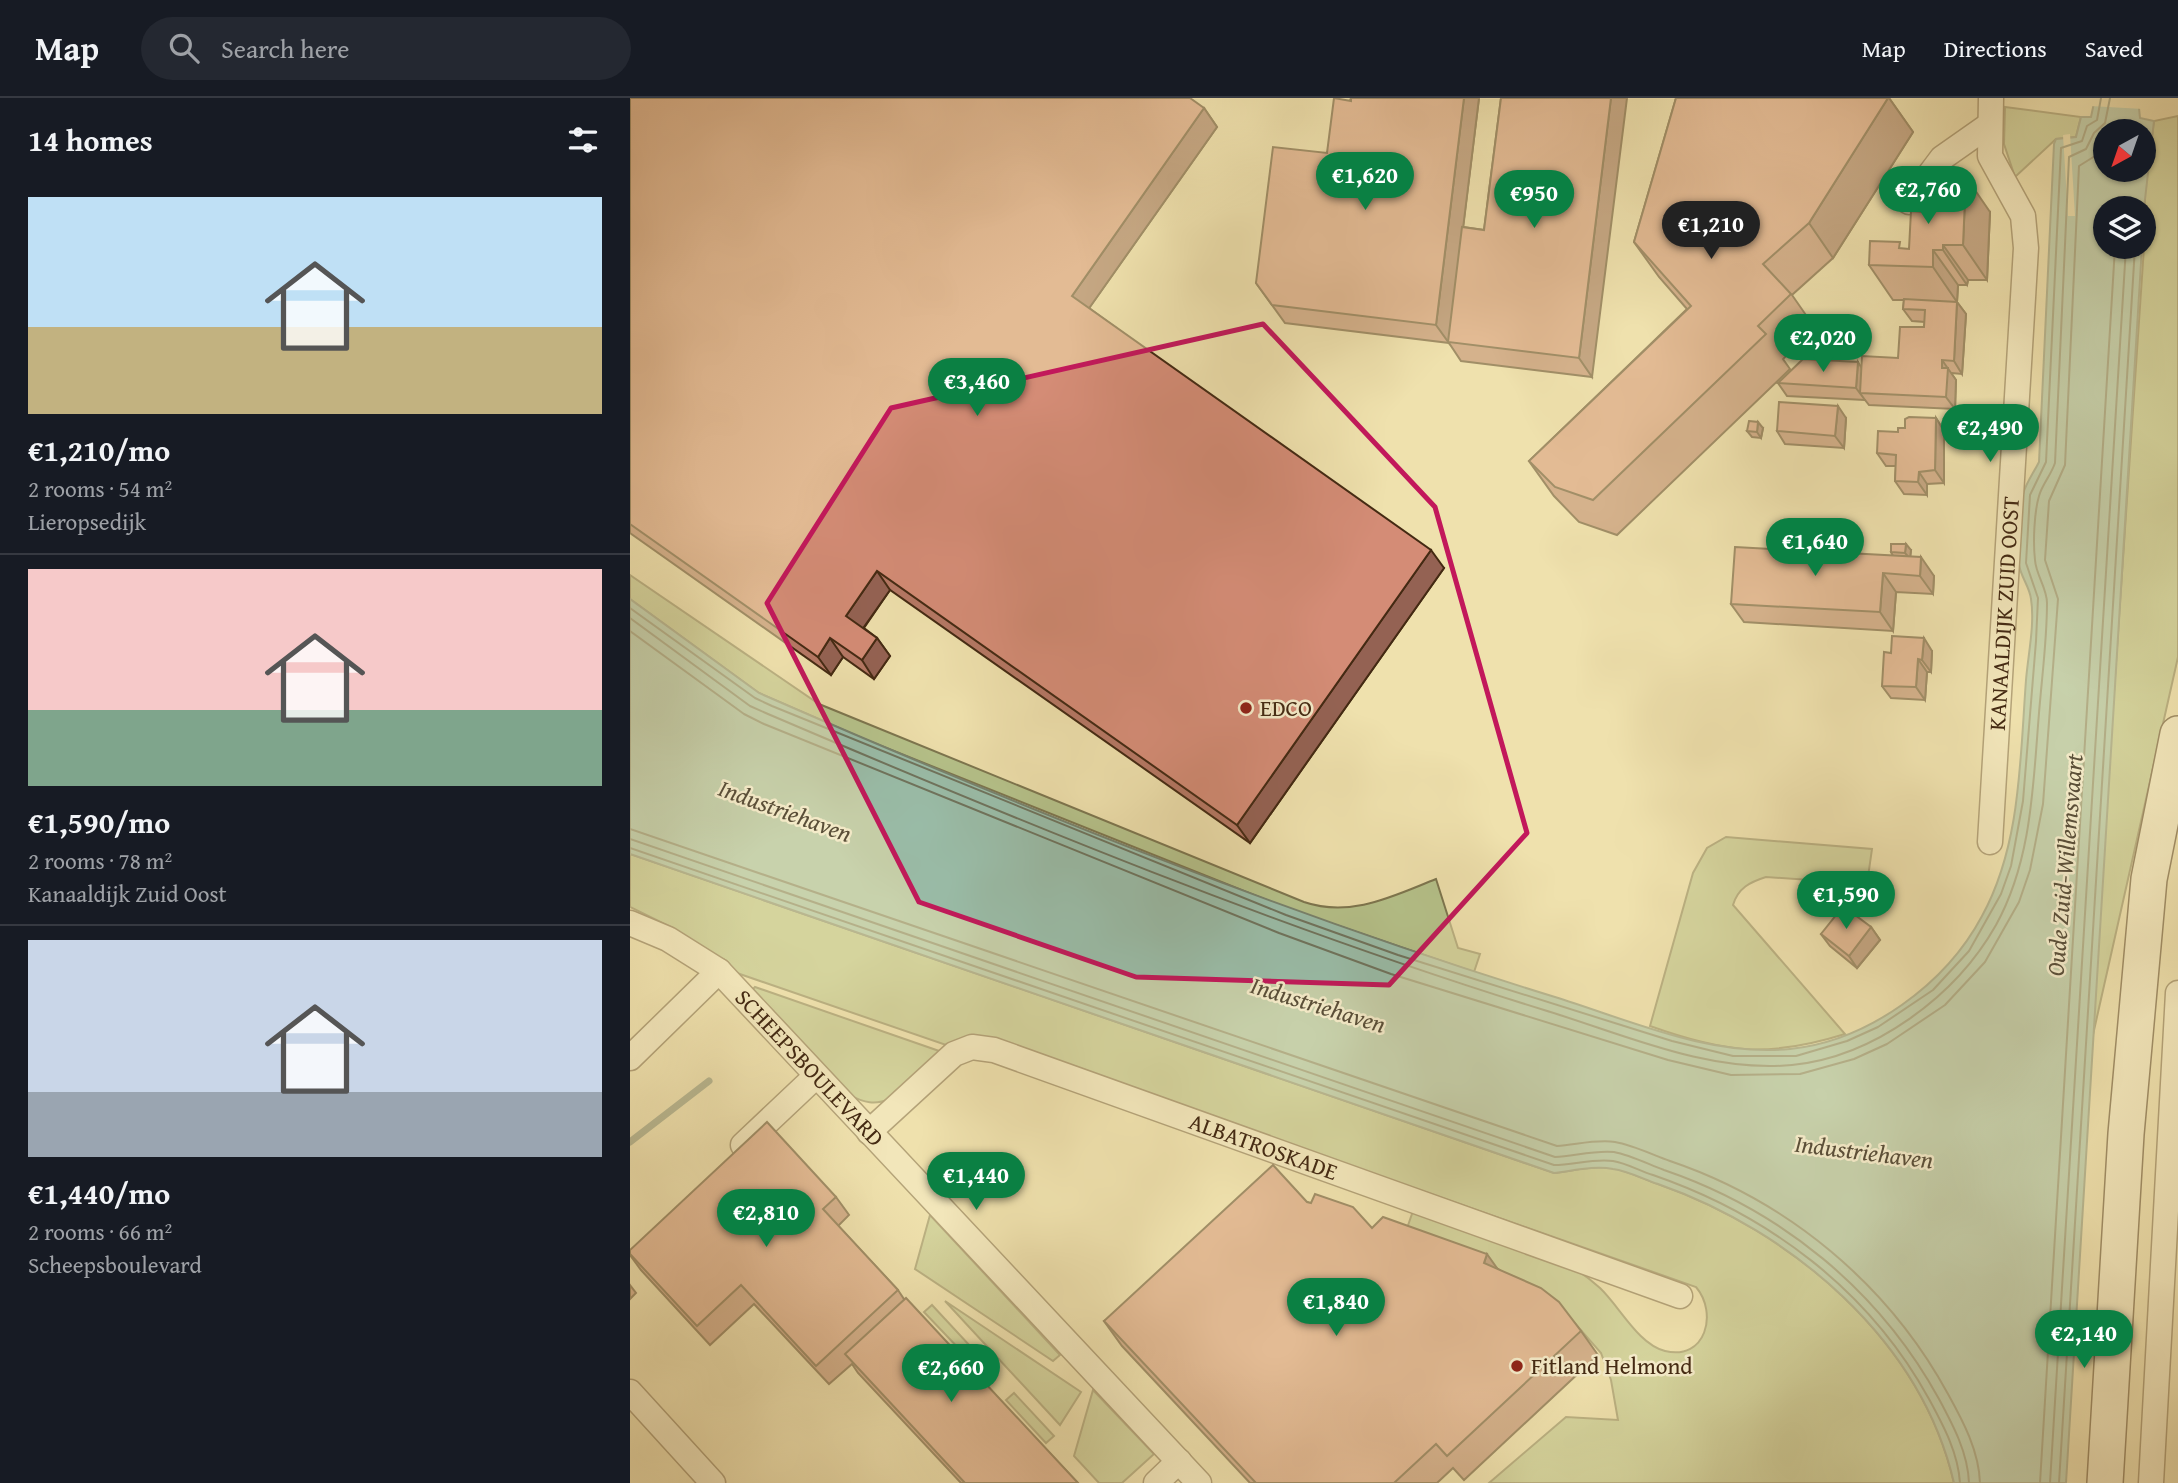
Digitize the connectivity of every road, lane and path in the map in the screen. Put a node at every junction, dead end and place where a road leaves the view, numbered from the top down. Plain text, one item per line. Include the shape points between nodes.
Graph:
1 (1991, 98) edge
2 (1989, 125) junction
3 (1909, 202) dead end
4 (2178, 734) edge
5 (1990, 842) dead end
6 (630, 923) edge
7 (719, 971) junction
8 (2178, 993) edge
9 (630, 1058) edge
10 (815, 1077) junction
11 (869, 1132) junction
12 (2126, 1133) junction
13 (727, 1160) edge
14 (1680, 1296) dead end
15 (630, 1392) edge
16 (1179, 1461) junction
17 (713, 1483) edge
18 (1156, 1483) edge
19 (1199, 1483) edge
20 (2105, 1483) edge
21 (2127, 1483) edge
22 (2151, 1483) edge

1 - 2 street, KANAALDIJK ZUID OOST
2 - 3 street via 1942,158
2 - 5 street, KANAALDIJK ZUID OOST via 1990,156 2023,216 2026,248
4 - 12 main road via 2149,878
6 - 7 street, SCHEEPSBOULEVARD via 668,939
7 - 9 street
7 - 10 street, SCHEEPSBOULEVARD
8 - 22 street
10 - 11 street, SCHEEPSBOULEVARD
10 - 13 street
11 - 14 street, ALBATROSKADE via 954,1054 972,1047 995,1050
11 - 16 street, SCHEEPSBOULEVARD
12 - 20 main road
12 - 21 main road via 2141,1230
15 - 17 street
16 - 18 street
16 - 19 street, SCHEEPSBOULEVARD

